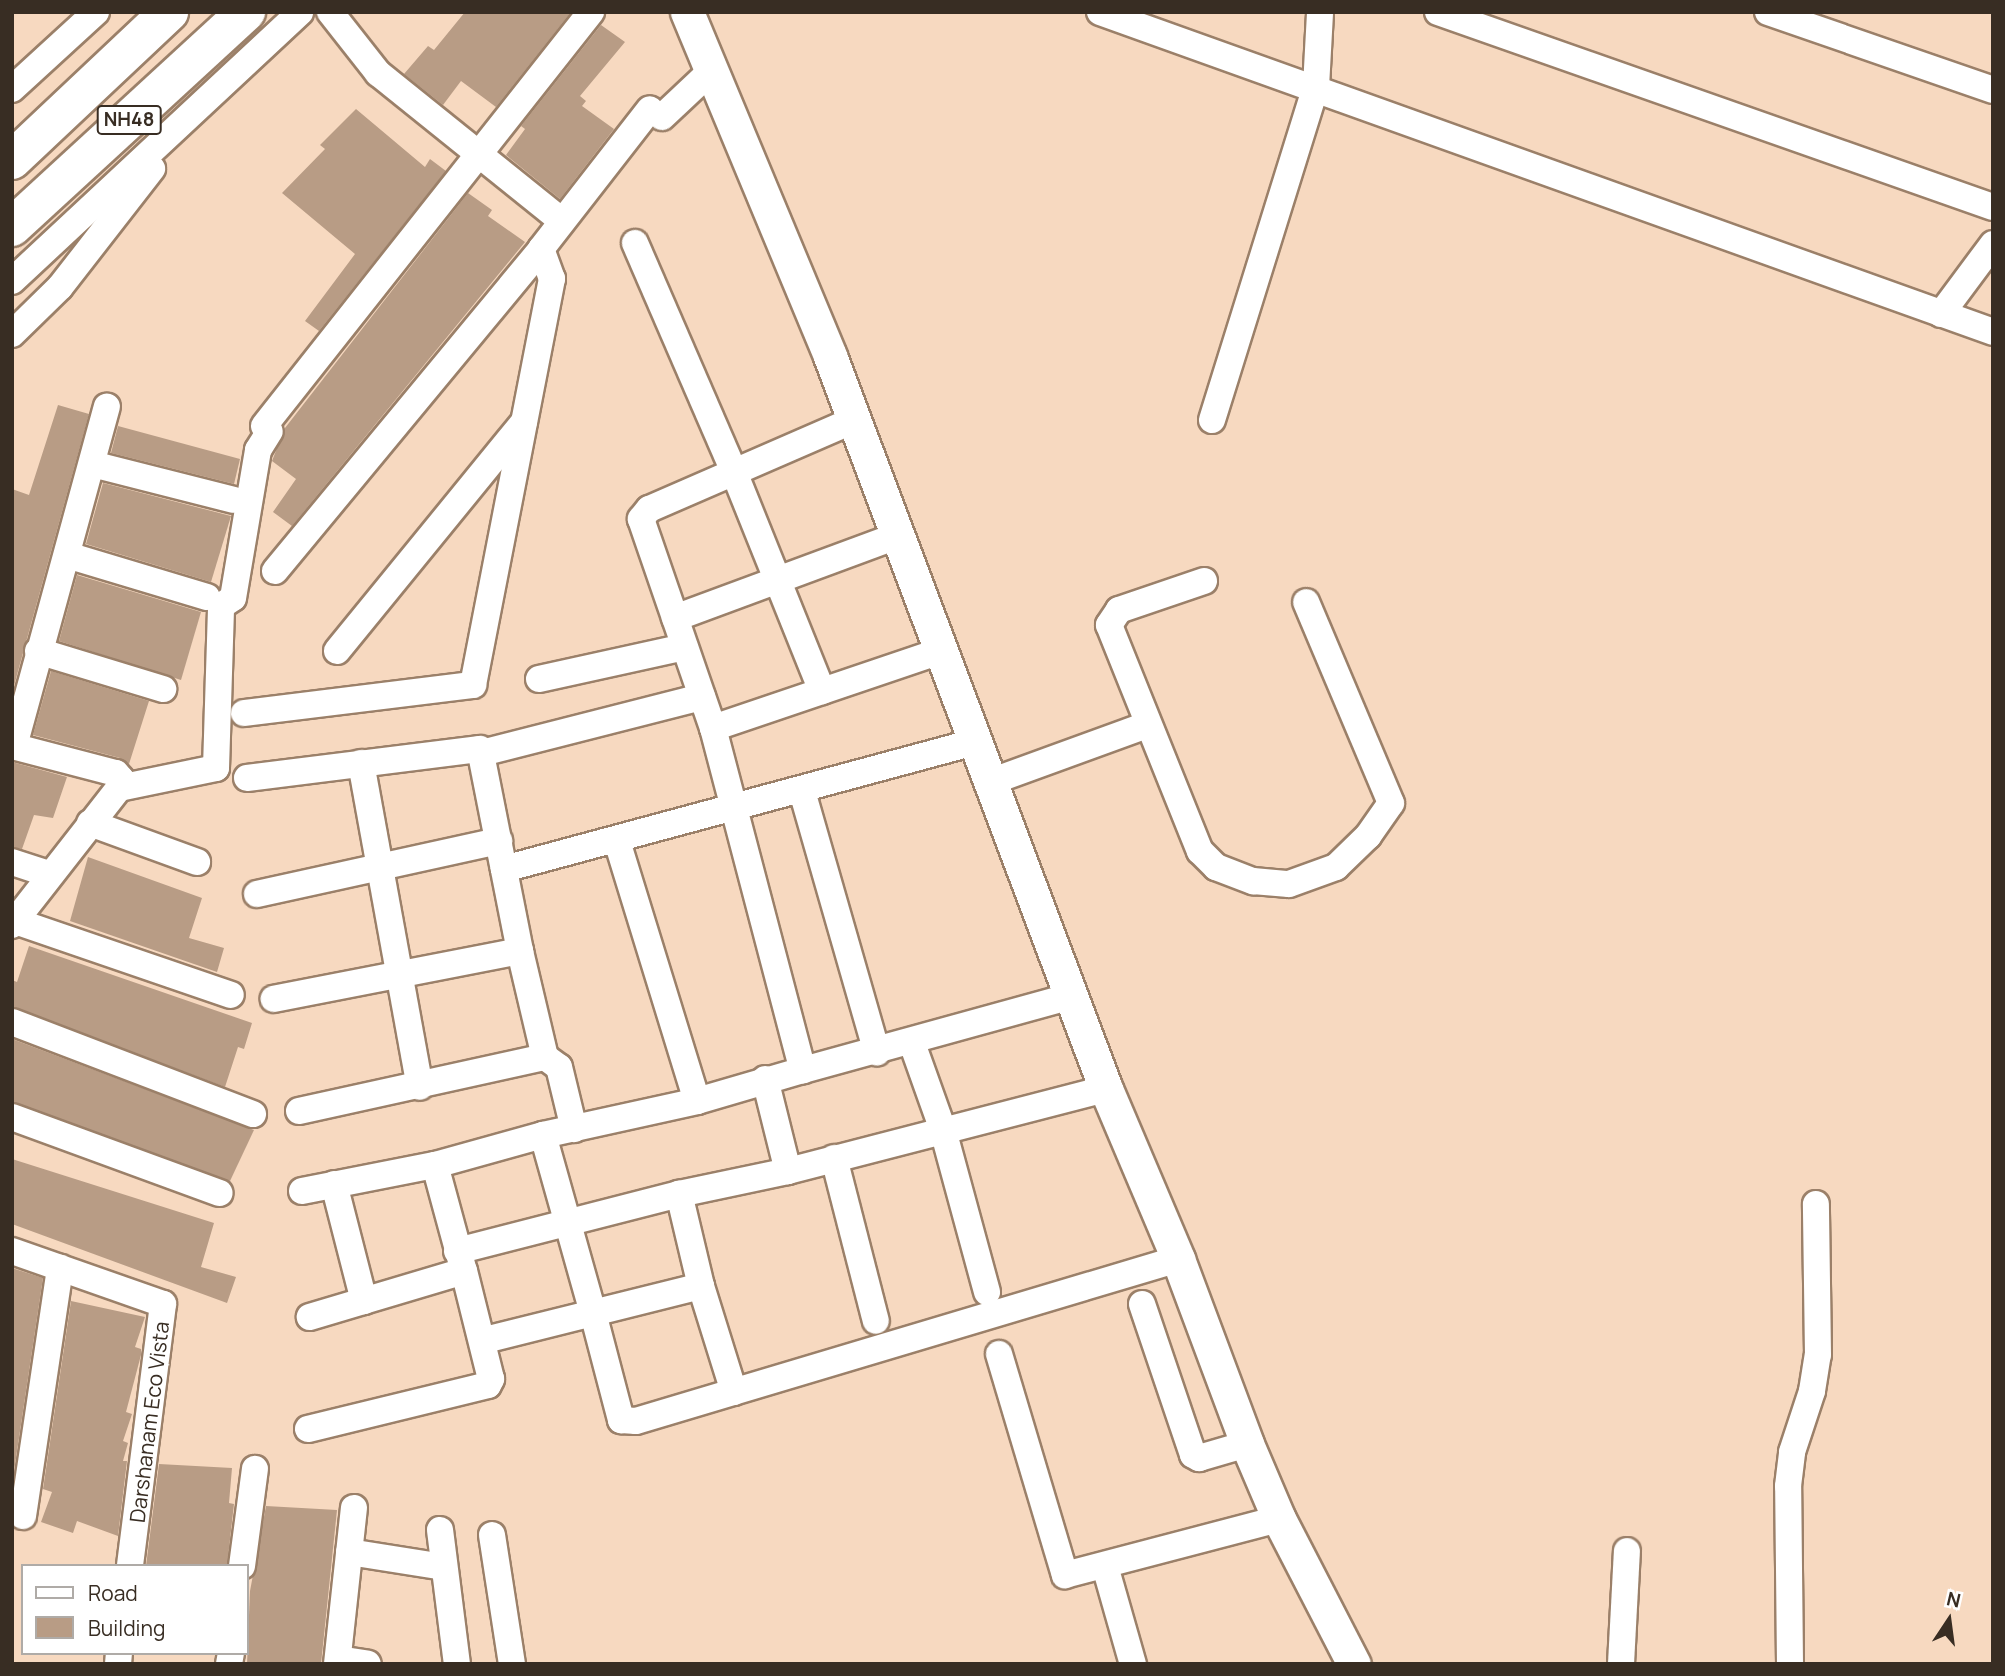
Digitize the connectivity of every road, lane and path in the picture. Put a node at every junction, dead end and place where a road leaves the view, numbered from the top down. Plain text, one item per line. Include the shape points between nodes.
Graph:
1 (96, 12) edge
2 (169, 12) edge
3 (246, 12) edge
4 (300, 12) edge
5 (330, 12) edge
6 (591, 12) edge
7 (687, 12) edge
8 (1100, 12) edge
9 (1320, 12) edge
10 (1438, 12) edge
11 (1768, 12) edge
12 (711, 71) junction
13 (1316, 87) junction
14 (12, 89) edge
15 (1993, 90) edge
16 (200, 107) junction
17 (481, 155) junction
18 (12, 160) edge
19 (1993, 207) edge
20 (562, 221) junction
21 (12, 227) edge
22 (635, 243) dead end
23 (1993, 244) edge
24 (541, 249) junction
25 (12, 281) edge
26 (1941, 314) junction
27 (1993, 332) edge
28 (12, 334) edge
29 (107, 407) dead end
30 (854, 420) junction
31 (1212, 420) dead end
32 (525, 421) junction
33 (92, 464) junction
34 (734, 472) junction
35 (234, 500) dead end
36 (897, 536) junction
37 (67, 555) junction
38 (275, 571) dead end
39 (777, 579) junction
40 (1204, 581) dead end
41 (207, 597) dead end
42 (1306, 602) dead end
43 (675, 618) junction
44 (685, 647) junction
45 (38, 651) junction
46 (337, 651) dead end
47 (941, 652) junction
48 (539, 680) dead end
49 (163, 689) dead end
50 (822, 691) junction
51 (702, 697) junction
52 (244, 713) dead end
53 (1147, 725) junction
54 (713, 727) junction
55 (974, 742) junction
56 (13, 746) edge
57 (482, 753) junction
58 (361, 763) junction
59 (247, 778) dead end
60 (990, 782) junction
61 (119, 788) junction
62 (802, 791) junction
63 (736, 806) junction
64 (90, 823) junction
65 (499, 841) junction
66 (617, 841) junction
67 (12, 862) edge
68 (197, 862) dead end
69 (380, 867) junction
70 (504, 869) junction
71 (49, 874) junction
72 (257, 894) dead end
73 (14, 923) edge
74 (520, 951) junction
75 (398, 974) junction
76 (231, 995) dead end
77 (1071, 996) junction
78 (274, 999) dead end
79 (12, 1022) edge
80 (912, 1043) junction
81 (877, 1052) junction
82 (545, 1057) junction
83 (803, 1070) junction
84 (765, 1079) junction
85 (420, 1087) junction
86 (1106, 1089) junction
87 (697, 1101) junction
88 (299, 1111) dead end
89 (253, 1114) dead end
90 (12, 1117) edge
91 (574, 1129) junction
92 (943, 1130) junction
93 (543, 1135) junction
94 (834, 1158) junction
95 (435, 1165) junction
96 (788, 1171) junction
97 (334, 1184) junction
98 (302, 1191) dead end
99 (220, 1193) dead end
100 (679, 1194) junction
101 (1816, 1204) dead end
102 (567, 1226) junction
103 (12, 1251) edge
104 (1178, 1259) junction
105 (461, 1261) junction
106 (60, 1268) junction
107 (701, 1286) junction
108 (987, 1292) dead end
109 (364, 1301) junction
110 (1142, 1304) dead end
111 (593, 1313) junction
112 (310, 1317) dead end
113 (876, 1321) dead end
114 (485, 1340) junction
115 (999, 1354) dead end
116 (734, 1392) junction
117 (308, 1429) dead end
118 (1247, 1444) junction
119 (255, 1469) dead end
120 (354, 1508) dead end
121 (23, 1516) dead end
122 (1279, 1519) junction
123 (440, 1530) dead end
124 (492, 1535) dead end
125 (1628, 1551) dead end
126 (349, 1552) junction
127 (130, 1564) edge
128 (242, 1564) edge
129 (1105, 1566) junction
130 (444, 1567) junction
131 (337, 1661) edge
132 (368, 1664) edge
133 (457, 1664) edge
134 (512, 1664) edge
135 (1133, 1664) edge
136 (1354, 1664) edge
137 (1621, 1664) edge
138 (1790, 1664) edge

1 - 14 street
2 - 18 highway, NH48
3 - 21 highway, NH48
4 - 16 street
5 - 17 street via 378,72
6 - 17 street
7 - 12 main road
8 - 13 street
9 - 13 street
10 - 19 street
11 - 15 street
12 - 20 street via 656,113
12 - 30 main road
13 - 26 street
13 - 31 street
16 - 25 street
16 - 28 street via 60,287
17 - 20 street
17 - 61 street via 267,429 257,450 233,598 221,607 216,768
20 - 24 street
22 - 34 street
23 - 26 street
24 - 32 street via 552,279
24 - 38 street
26 - 27 street
29 - 33 street
30 - 34 street
30 - 36 main road
32 - 46 street
32 - 52 street via 473,685
33 - 35 street
33 - 37 street
34 - 39 street
34 - 43 street via 643,513 640,519
36 - 39 street
36 - 47 main road
37 - 41 street
37 - 45 street
39 - 43 street
39 - 50 street
40 - 53 street via 1119,610 1112,617 1109,625
42 - 53 street via 1391,796 1388,810 1375,827 1336,867 1289,884 1253,881 1216,867 1200,851
43 - 44 street
44 - 48 street
44 - 51 street
45 - 49 street
45 - 56 street
47 - 50 street
47 - 55 main road
50 - 54 street
51 - 54 street
51 - 57 street
53 - 60 street
54 - 63 street
55 - 60 main road
55 - 62 street
56 - 61 street via 116,773 121,779
57 - 58 street via 476,747
57 - 65 street
58 - 59 street
58 - 69 street
60 - 77 main road
61 - 64 street
62 - 63 street
62 - 81 street
63 - 66 street
63 - 83 street
64 - 68 street
64 - 71 street
65 - 69 street
65 - 70 street
66 - 70 street
66 - 87 street
67 - 71 street
69 - 72 street
69 - 75 street
70 - 74 street
71 - 73 street
73 - 76 street
74 - 75 street
74 - 82 street
75 - 78 street
75 - 85 street
77 - 80 street
77 - 86 main road
79 - 89 street
80 - 81 street
80 - 92 street
81 - 83 street
82 - 85 street
82 - 91 street via 559,1067
83 - 84 street
84 - 87 street
84 - 96 street
85 - 88 street
86 - 92 street
86 - 104 main road
87 - 91 street
90 - 99 street
91 - 93 street
92 - 94 street
92 - 108 street
93 - 95 street
93 - 102 street
94 - 96 street
94 - 113 street
95 - 97 street
95 - 105 street
96 - 100 street
97 - 98 street
97 - 109 street
100 - 102 street
100 - 107 street
101 - 138 street via 1818,1355 1812,1391 1792,1452 1788,1486
102 - 105 street
102 - 111 street
103 - 106 street, Darshanam Eco Vista
104 - 116 street
104 - 118 main road
105 - 109 street
105 - 114 street
106 - 121 street
106 - 127 street, Darshanam Eco Vista via 163,1304
107 - 111 street
107 - 116 street
109 - 112 street
110 - 118 street via 1193,1455 1199,1458
111 - 114 street
111 - 116 street via 621,1420 636,1422
114 - 117 street via 488,1385
115 - 129 street via 1063,1573
118 - 122 main road
119 - 128 street
120 - 126 street
122 - 129 street
122 - 136 main road
123 - 130 street
124 - 134 street
125 - 137 street
126 - 130 street
126 - 131 street
129 - 135 street
130 - 133 street
131 - 132 street

